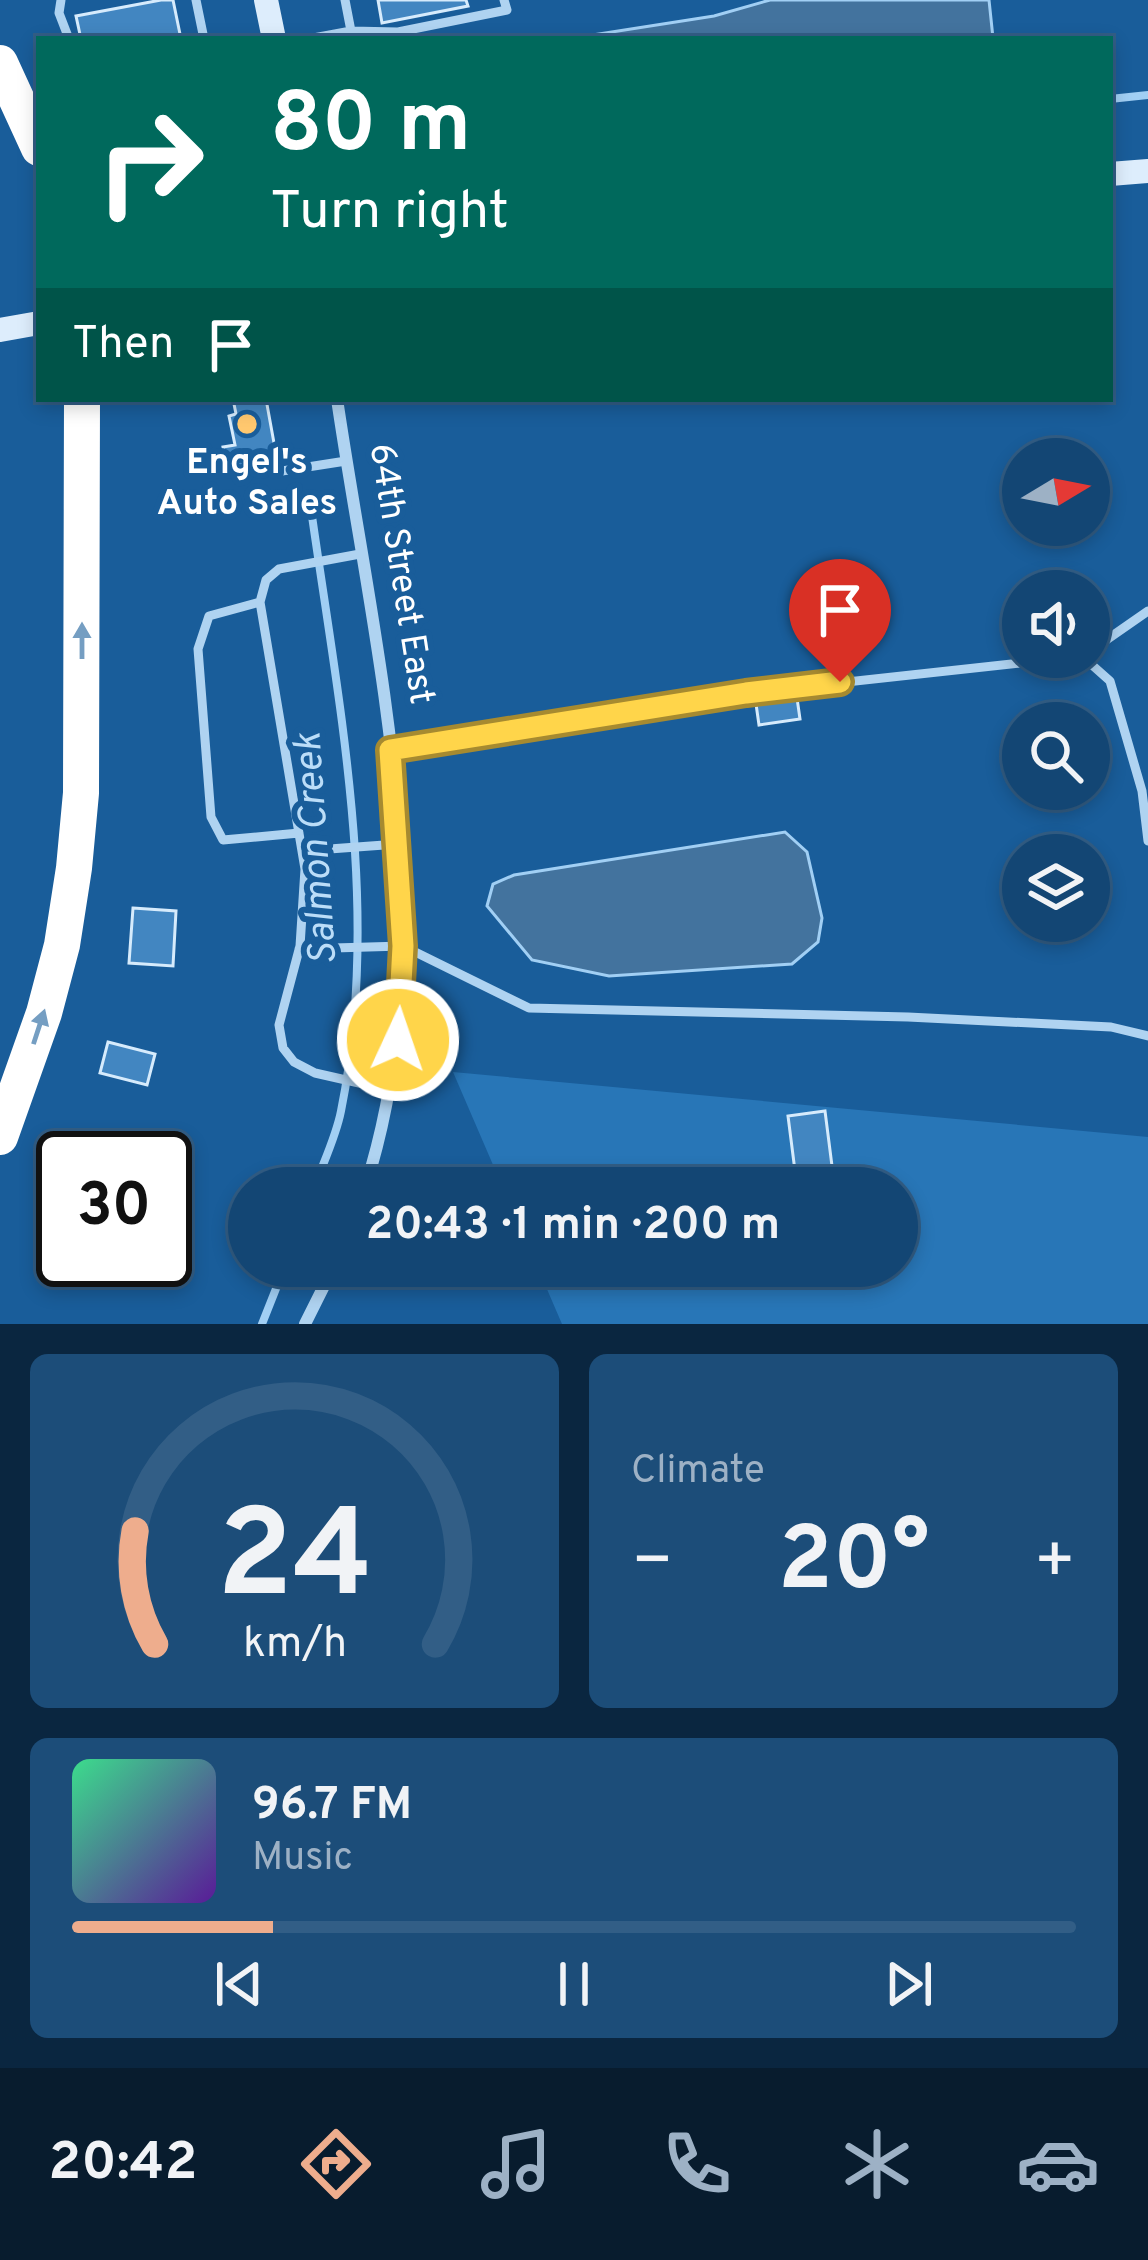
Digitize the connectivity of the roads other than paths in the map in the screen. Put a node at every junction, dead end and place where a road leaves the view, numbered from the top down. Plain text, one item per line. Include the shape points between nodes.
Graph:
1 (62, 0) edge
2 (196, 0) edge
3 (266, 0) edge
4 (345, 0) edge
5 (505, 0) edge
6 (351, 31) junction
7 (68, 36) edge
8 (203, 36) edge
9 (273, 36) edge
10 (324, 36) edge
11 (0, 63) edge
12 (36, 141) edge
13 (1148, 171) edge
14 (1113, 174) edge
15 (36, 324) edge
16 (0, 330) edge
17 (82, 402) edge
18 (337, 402) edge
19 (346, 461) junction
20 (282, 471) dead end
21 (360, 554) junction
22 (260, 602) junction
23 (1148, 611) edge
24 (1110, 637) edge
25 (1002, 664) edge
26 (1107, 678) edge
27 (390, 750) junction
28 (299, 833) junction
29 (1148, 841) edge
30 (398, 844) junction
31 (302, 851) junction
32 (403, 946) junction
33 (299, 949) junction
34 (1148, 1036) edge
35 (389, 1090) junction
36 (0, 1137) edge
37 (371, 1167) edge
38 (324, 1287) edge
39 (305, 1324) edge

1 - 7 lane
2 - 8 lane
3 - 9 street
4 - 6 lane
5 - 6 lane via 507,10 398,32
6 - 10 lane
11 - 12 highway
13 - 14 street
15 - 16 street
36 -> 17 highway via 44,1013 74,868
18 - 19 street, 64th Street East
19 - 20 lane
19 - 21 street, 64th Street East
21 - 22 lane via 279,569
21 - 27 street, 64th Street East
22 - 28 lane
22 - 28 lane via 209,616 198,649 211,817 223,840
23 - 24 lane
25 - 27 lane via 746,693
26 - 29 lane via 1142,791
27 - 30 street, 64th Street East
28 - 31 lane
30 - 31 lane
30 - 32 street, 64th Street East
31 - 33 lane
32 - 33 lane
32 - 34 lane via 529,1009 908,1017
32 - 35 street, 64th Street East
33 - 35 lane via 279,1025 283,1048 315,1073
35 - 37 street, 64th Street East
38 - 39 street

